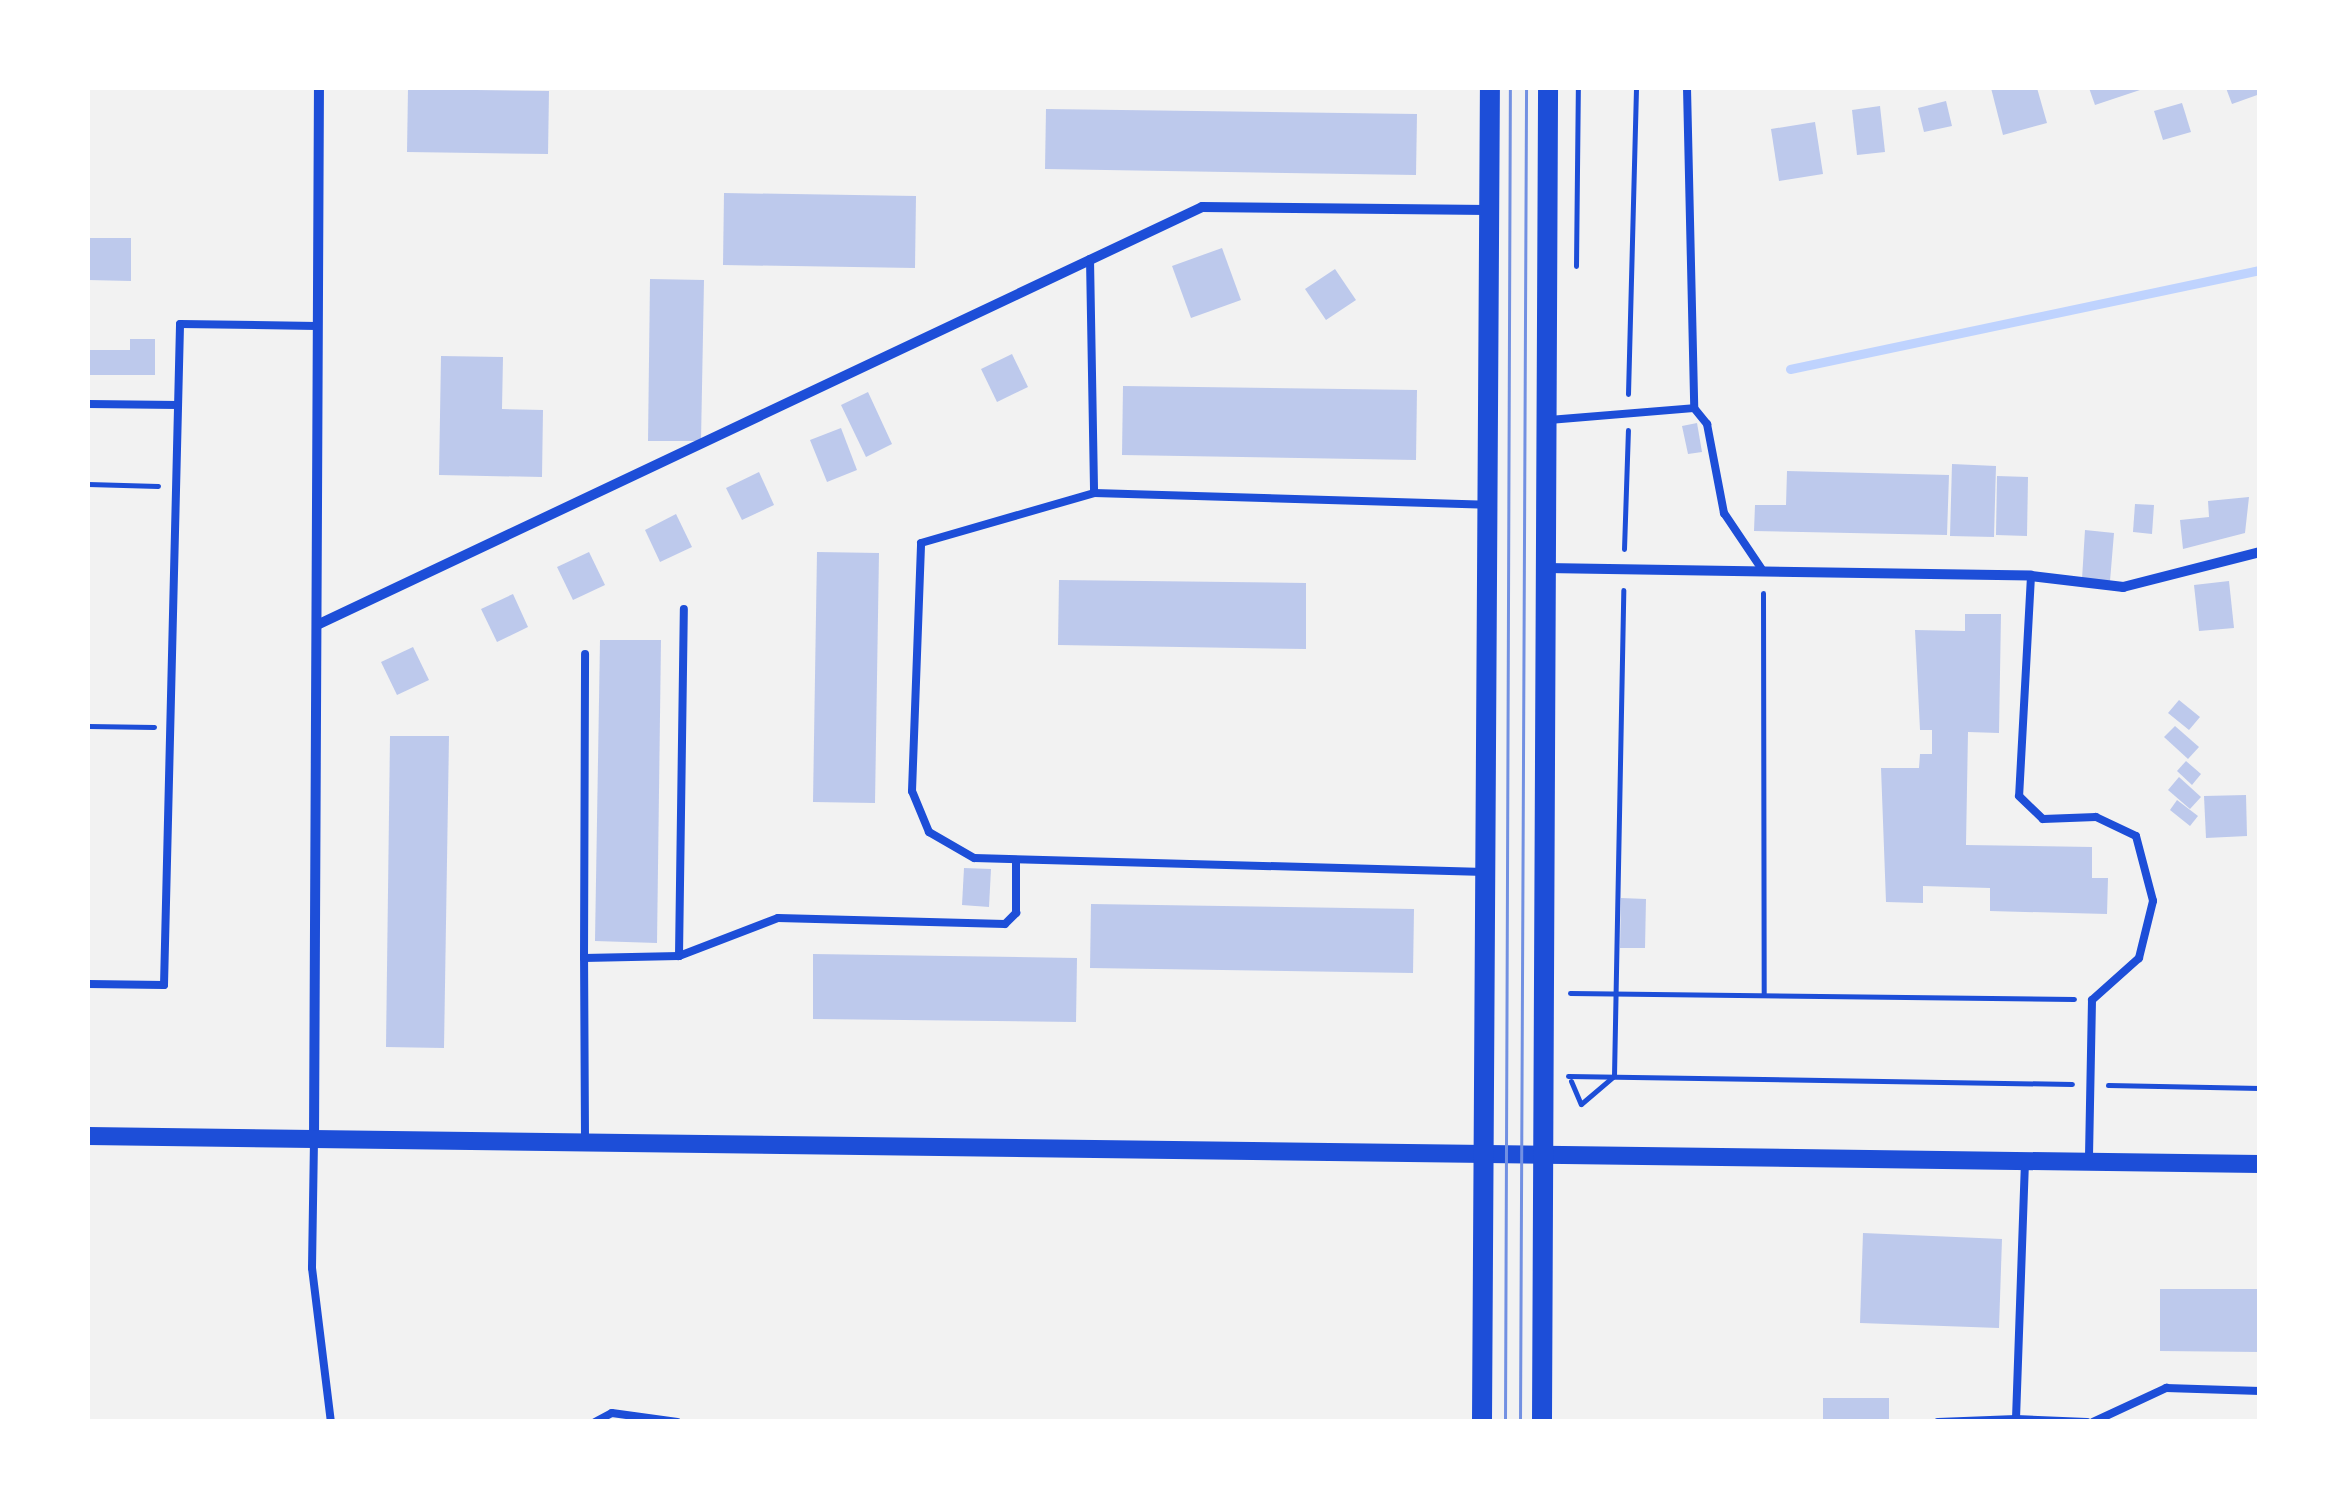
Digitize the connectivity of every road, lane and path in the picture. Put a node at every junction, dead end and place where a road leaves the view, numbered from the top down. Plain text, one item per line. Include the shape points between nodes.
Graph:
1 (319, 88) edge
2 (1490, 88) edge
3 (1548, 88) edge
4 (1636, 88) edge
5 (1687, 88) edge
6 (1488, 210) junction
7 (1090, 259) junction
8 (316, 326) junction
9 (88, 404) edge
10 (178, 406) junction
11 (1694, 408) junction
12 (1544, 420) junction
13 (1628, 420) junction
14 (88, 484) edge
15 (176, 486) junction
16 (1094, 493) junction
17 (1487, 505) junction
18 (2260, 552) edge
19 (1544, 568) junction
20 (1624, 569) junction
21 (1763, 572) junction
22 (2031, 576) junction
23 (684, 609) dead end
24 (317, 626) junction
25 (585, 654) dead end
26 (88, 726) edge
27 (170, 727) junction
28 (1016, 862) junction
29 (1485, 872) junction
30 (679, 956) junction
31 (584, 958) junction
32 (88, 984) edge
33 (1569, 993) dead end
34 (1616, 994) junction
35 (1764, 995) junction
36 (2092, 1000) junction
37 (1568, 1076) dead end
38 (1614, 1076) junction
39 (2091, 1085) junction
40 (2260, 1088) edge
41 (1581, 1104) dead end
42 (88, 1136) edge
43 (314, 1140) junction
44 (585, 1144) junction
45 (1484, 1156) junction
46 (1542, 1157) junction
47 (2024, 1162) junction
48 (2089, 1162) junction
49 (2260, 1164) edge
50 (2260, 1391) edge
51 (2016, 1419) junction
52 (331, 1422) edge
53 (595, 1422) edge
54 (677, 1422) edge
55 (1482, 1422) edge
56 (1542, 1422) edge
57 (1938, 1422) edge
58 (2090, 1422) edge

1 - 8 street
2 - 6 main road
3 - 12 main road
4 - 13 path
5 - 11 lane
6 - 7 street via 1202,207
6 - 17 main road
7 - 16 lane
7 - 24 street
8 - 10 lane via 180,324
8 - 24 street
9 - 10 lane
10 - 15 lane
11 - 13 lane
11 - 21 lane via 1707,424 1724,513
12 - 13 lane
12 - 19 main road
13 - 20 path
14 - 15 path
15 - 27 lane
16 - 17 lane
16 - 28 lane via 921,544 912,792 943,846
17 - 29 main road
18 - 22 street via 2123,587
19 - 20 street
19 - 46 main road
20 - 21 street
20 - 34 path
21 - 22 street
21 - 35 path
22 - 36 lane via 2020,796 2043,819 2096,817 2136,836 2153,901 2139,958
23 - 30 lane
24 - 43 street
25 - 31 lane
26 - 27 path
27 - 32 lane via 164,985
28 - 29 lane
28 - 30 lane via 1016,913 1005,924 778,918
29 - 45 main road
30 - 31 lane
31 - 44 lane
33 - 34 path
34 - 35 path
34 - 38 path
35 - 36 path
36 - 39 lane
37 - 38 path
38 - 39 path
38 - 41 path
39 - 40 path
39 - 48 lane
42 - 43 street
43 - 44 street
43 - 52 lane via 312,1268
44 - 45 street
45 - 46 street
45 - 55 main road
46 - 47 street
46 - 56 main road
47 - 48 street
47 - 51 lane
48 - 49 street
50 - 58 lane via 2166,1388
51 - 57 lane
51 - 58 lane
53 - 54 lane via 612,1413

